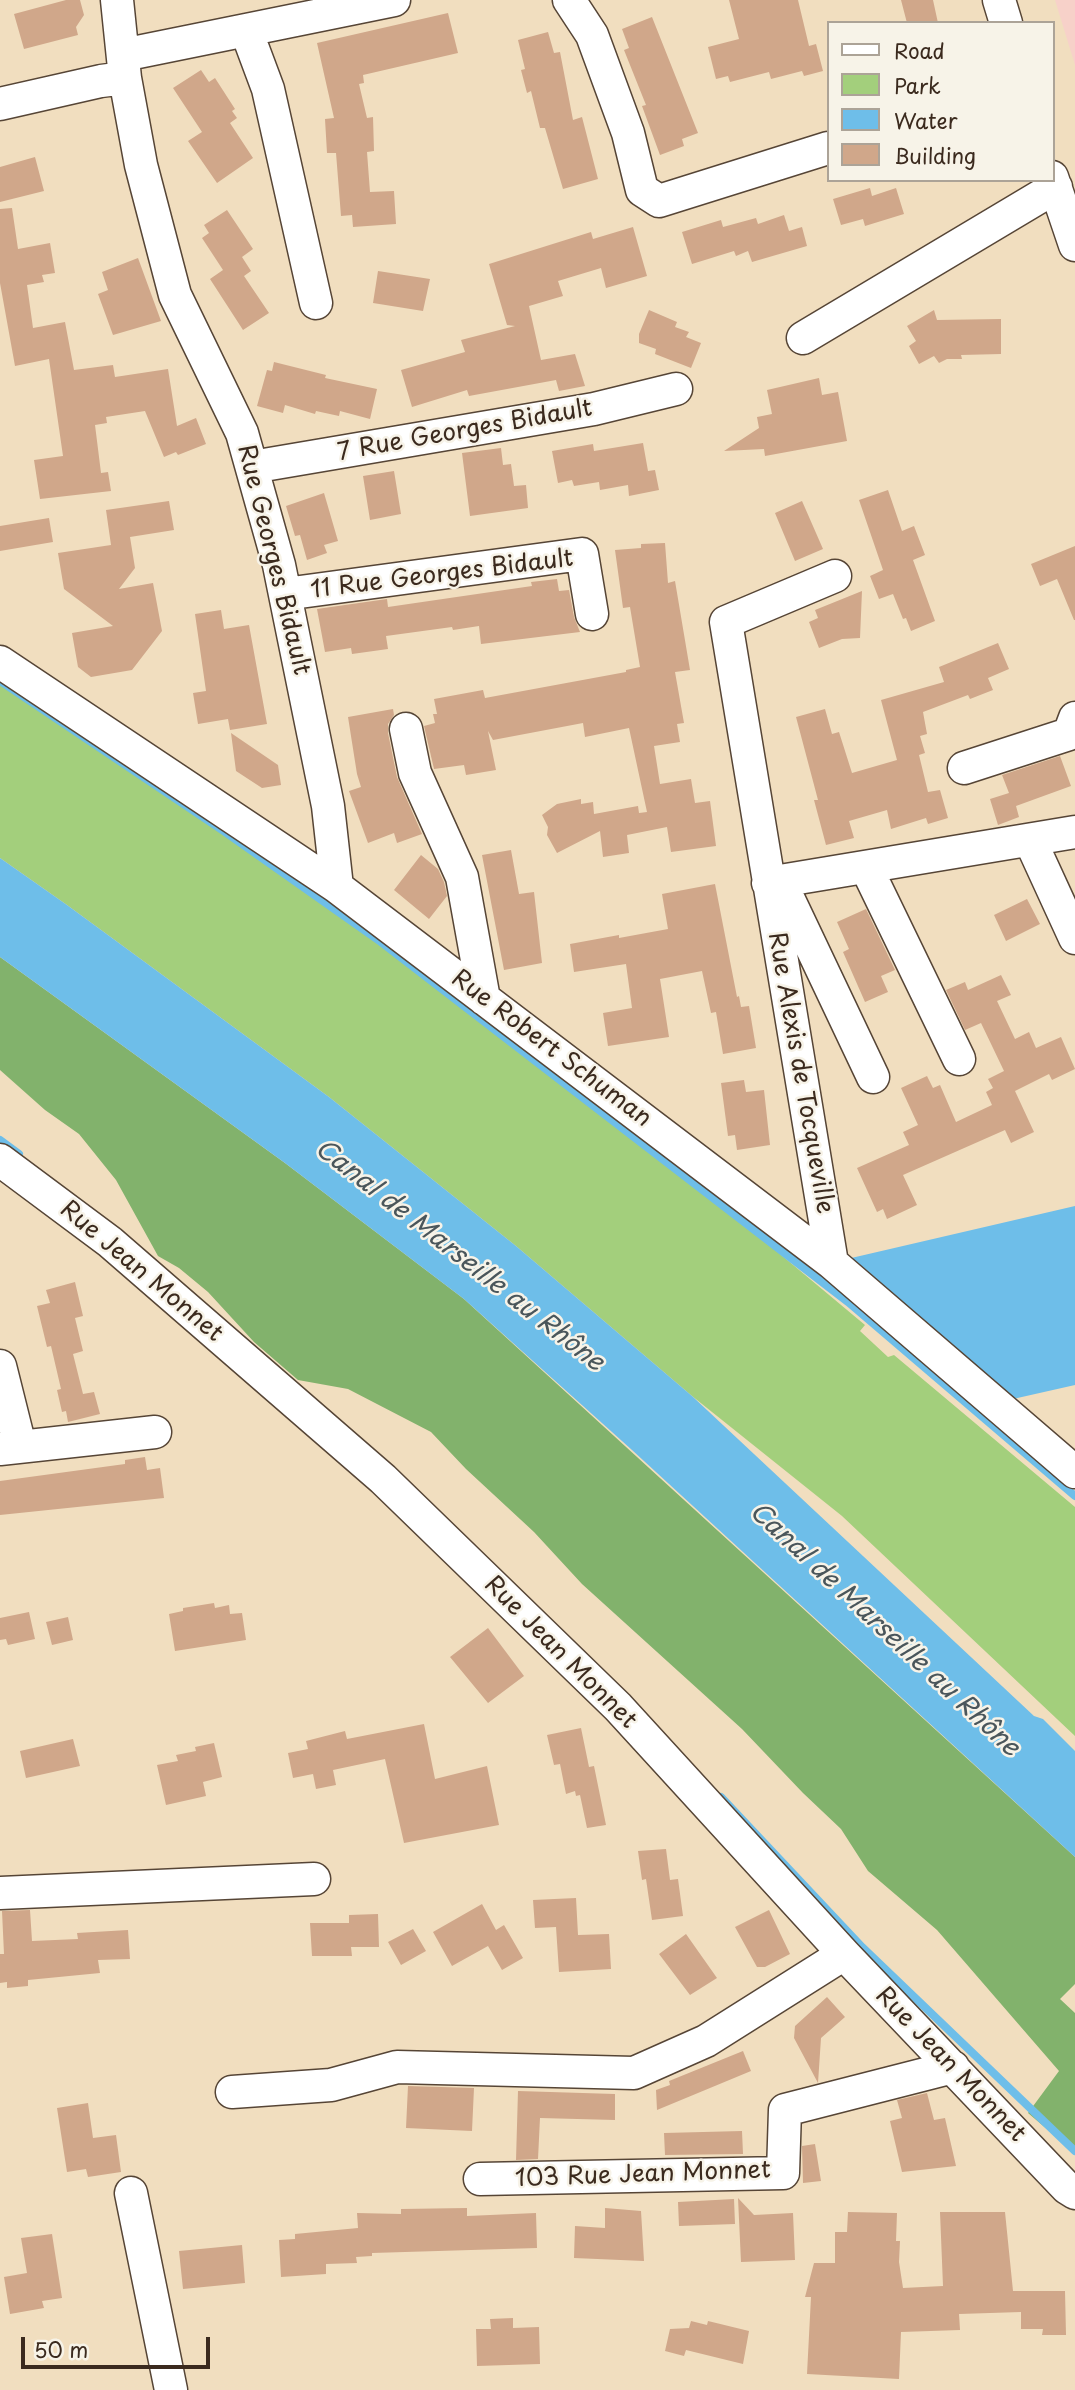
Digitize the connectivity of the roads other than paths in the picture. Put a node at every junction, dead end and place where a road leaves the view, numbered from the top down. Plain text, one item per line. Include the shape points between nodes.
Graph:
1 (117, 0) edge
2 (394, 0) edge
3 (569, 0) edge
4 (999, 0) edge
5 (1005, 21) edge
6 (246, 30) junction
7 (124, 67) junction
8 (0, 104) edge
9 (827, 148) edge
10 (1054, 182) edge
11 (1075, 245) edge
12 (316, 303) dead end
13 (803, 338) dead end
14 (676, 389) dead end
15 (252, 467) junction
16 (835, 576) dead end
17 (285, 594) junction
18 (592, 614) dead end
19 (0, 662) edge
20 (1075, 718) edge
21 (406, 729) dead end
22 (964, 768) dead end
23 (1075, 832) edge
24 (1030, 839) junction
25 (866, 867) junction
26 (774, 882) junction
27 (337, 887) junction
28 (1075, 938) edge
29 (484, 999) junction
30 (959, 1059) dead end
31 (873, 1077) dead end
32 (0, 1160) edge
33 (832, 1263) junction
34 (0, 1366) edge
35 (155, 1432) dead end
36 (10, 1448) edge
37 (1075, 1472) edge
38 (314, 1879) dead end
39 (0, 1893) edge
40 (844, 1954) junction
41 (953, 2067) junction
42 (233, 2092) dead end
43 (480, 2179) dead end
44 (131, 2193) dead end
45 (1075, 2193) edge
46 (171, 2390) edge

1 - 7 street, Rue Georges Bidault
2 - 6 street
3 - 9 street via 592,35 628,133 642,190 659,201
4 - 5 street
6 - 7 street
6 - 12 street via 268,89
7 - 8 street via 101,81
7 - 15 street, Rue Georges Bidault via 141,165 175,295 242,433
10 - 11 street
10 - 13 street
14 - 15 street, 7 Rue Georges Bidault via 594,409
15 - 17 street, Rue Georges Bidault
16 - 26 street, Rue Alexis de Tocqueville via 726,622
17 - 18 street, 11 Rue Georges Bidault via 582,554
17 - 27 street, Rue Georges Bidault via 328,806
19 - 27 street, Rue Robert Schuman
20 - 22 street via 1069,734
21 - 29 street via 415,773 462,877
23 - 24 street
24 - 25 street
24 - 28 street
25 - 26 street
25 - 30 street
26 - 31 street
26 - 33 street, Rue Alexis de Tocqueville
27 - 29 street, Rue Robert Schuman
29 - 33 street, Rue Robert Schuman
32 - 40 street, Rue Jean Monnet via 110,1242 383,1479 618,1707
33 - 37 street, Rue Robert Schuman
34 - 36 street
35 - 36 street
38 - 39 street
40 - 41 street, Rue Jean Monnet
40 - 42 street via 706,2041 634,2073 397,2067 331,2085
41 - 43 street, 103 Rue Jean Monnet via 785,2110 783,2173
41 - 45 street, Rue Jean Monnet
44 - 46 street

